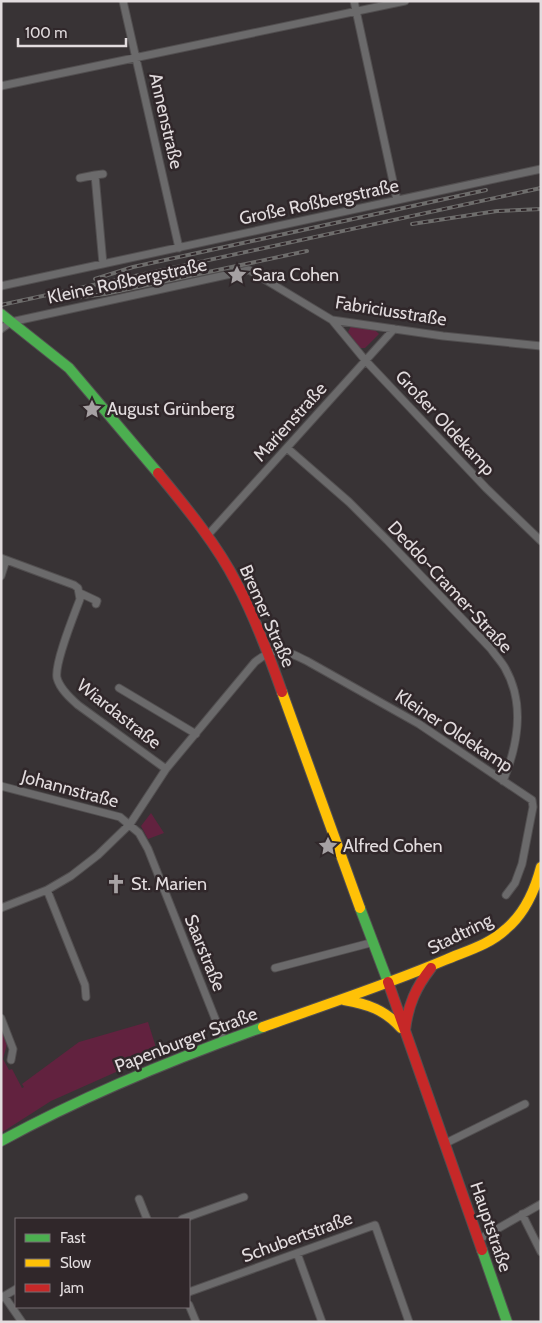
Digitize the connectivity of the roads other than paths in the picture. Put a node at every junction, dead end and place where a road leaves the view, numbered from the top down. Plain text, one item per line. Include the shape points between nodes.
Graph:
1 (123, 1) edge
2 (354, 1) edge
3 (405, 1) edge
4 (356, 12) junction
5 (136, 58) junction
6 (1, 86) edge
7 (541, 168) edge
8 (80, 178) dead end
9 (397, 200) junction
10 (179, 248) junction
11 (103, 264) junction
12 (249, 270) joint
13 (1, 286) edge
14 (1, 314) edge
15 (332, 320) junction
16 (12, 322) junction
17 (1, 329) edge
18 (394, 329) junction
19 (541, 346) edge
20 (365, 360) junction
21 (287, 448) junction
22 (207, 536) junction
23 (541, 541) edge
24 (4, 559) edge
25 (1, 576) edge
26 (80, 593) junction
27 (96, 604) dead end
28 (268, 653) junction
29 (119, 688) dead end
30 (196, 734) junction
31 (166, 769) junction
32 (503, 780) junction
33 (1, 786) edge
34 (130, 824) junction
35 (541, 867) edge
36 (47, 890) junction
37 (506, 895) dead end
38 (1, 908) edge
39 (374, 942) junction
40 (432, 966) junction
41 (275, 968) dead end
42 (388, 982) junction
43 (86, 997) dead end
44 (341, 1000) junction
45 (1, 1018) edge
46 (404, 1032) junction
47 (224, 1041) junction
48 (11, 1060) dead end
49 (525, 1104) dead end
50 (1, 1141) edge
51 (446, 1143) junction
52 (244, 1197) dead end
53 (139, 1199) dead end
54 (541, 1204) edge
55 (522, 1214) junction
56 (147, 1218) edge
57 (185, 1218) edge
58 (478, 1238) junction
59 (541, 1252) edge
60 (297, 1253) junction
61 (15, 1290) edge
62 (190, 1292) edge
63 (3, 1297) edge
64 (190, 1307) edge
65 (22, 1322) edge
66 (196, 1322) edge
67 (322, 1322) edge
68 (409, 1322) edge
69 (507, 1322) edge

1 - 5 street, Annenstraße
2 - 4 street
3 - 4 street
4 - 5 street
4 - 9 street
5 - 6 street
5 - 10 street, Annenstraße
7 - 9 street, Große Roßbergstraße
8 - 11 street via 99,175
9 - 10 street, Große Roßbergstraße
10 - 11 street, Große Roßbergstraße
11 - 13 street, Große Roßbergstraße
12 - 15 street, Fabriciusstraße
12 - 16 street, Kleine Roßbergstraße
14 - 16 main road, Bremer Straße
15 - 18 street, Fabriciusstraße
15 - 20 street, Großer Oldekamp
16 - 17 street
16 - 22 main road, Bremer Straße via 69,368 120,426
18 - 19 street, Fabriciusstraße
18 - 20 street, Marienstraße
20 - 21 street, Marienstraße
20 - 23 street, Großer Oldekamp
21 - 22 street, Marienstraße
21 - 32 street, Deddo-Cramer-Straße via 388,540 504,666 512,682 518,730
22 - 28 main road, Bremer Straße via 236,581
24 - 25 street
24 - 26 street via 74,585
26 - 27 street
26 - 31 street, Wiardastraße via 57,670 60,685 78,705
28 - 30 street via 254,662
28 - 32 street, Kleiner Oldekamp via 283,650 307,661 419,724
28 - 39 main road, Bremer Straße
29 - 30 street
30 - 31 street
31 - 34 street
32 - 37 street, Kleiner Oldekamp via 532,800 534,807 520,870
33 - 34 street, Johannstraße via 120,817
34 - 36 street via 98,855
34 - 47 street, Saarstraße via 148,849
35 - 40 main road, Stadtring via 532,894 516,921 485,944
36 - 38 street
36 - 43 street via 85,985
39 - 41 street
39 - 42 main road, Bremer Straße
40 - 42 main road, Stadtring
40 - 46 main road via 411,997
42 - 44 main road, Papenburger Straße
42 - 46 main road, Hauptstraße
44 - 46 main road via 377,1007
44 - 47 main road, Papenburger Straße
45 - 48 street via 13,1049
46 - 51 main road, Hauptstraße
47 - 50 main road, Papenburger Straße via 97,1092
49 - 51 street
51 - 58 main road, Hauptstraße
52 - 57 street
53 - 56 street
54 - 55 street
55 - 58 street
55 - 59 street
58 - 69 main road, Hauptstraße
60 - 62 street, Schubertstraße
60 - 67 street
60 - 68 street, Schubertstraße via 375,1225
61 - 63 street
63 - 65 street
64 - 66 street

